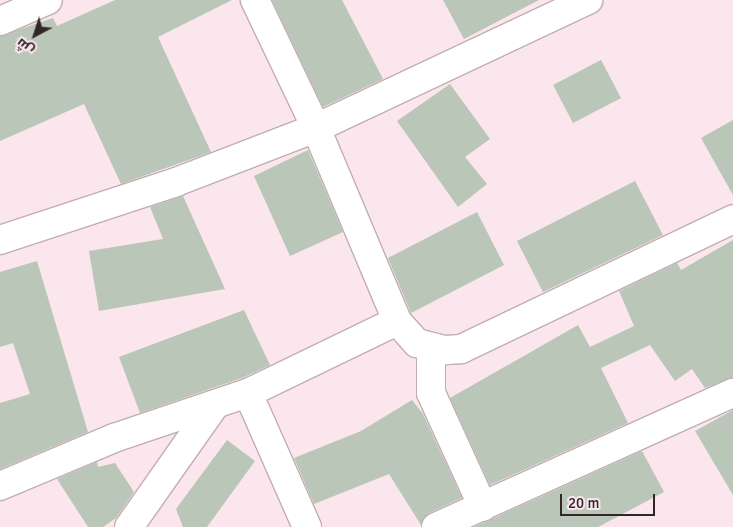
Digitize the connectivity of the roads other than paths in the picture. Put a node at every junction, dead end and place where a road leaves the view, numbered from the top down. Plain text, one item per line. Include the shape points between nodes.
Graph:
1 (48, 0) edge
2 (255, 0) edge
3 (588, 0) edge
4 (0, 21) edge
5 (316, 128) junction
6 (733, 219) edge
7 (0, 240) edge
8 (397, 321) junction
9 (432, 348) junction
10 (248, 393) junction
11 (733, 393) edge
12 (214, 406) junction
13 (0, 486) edge
14 (483, 507) junction
15 (129, 527) edge
16 (307, 527) edge
17 (436, 527) edge

1 - 4 street
2 - 5 street
3 - 5 street
5 - 7 street via 176,182
5 - 8 street
6 - 9 street via 468,346 446,350
8 - 9 street via 417,343
8 - 10 street
9 - 14 street via 431,393
10 - 12 street
10 - 16 street
11 - 14 street
12 - 13 street via 114,438
12 - 15 street
14 - 17 street

